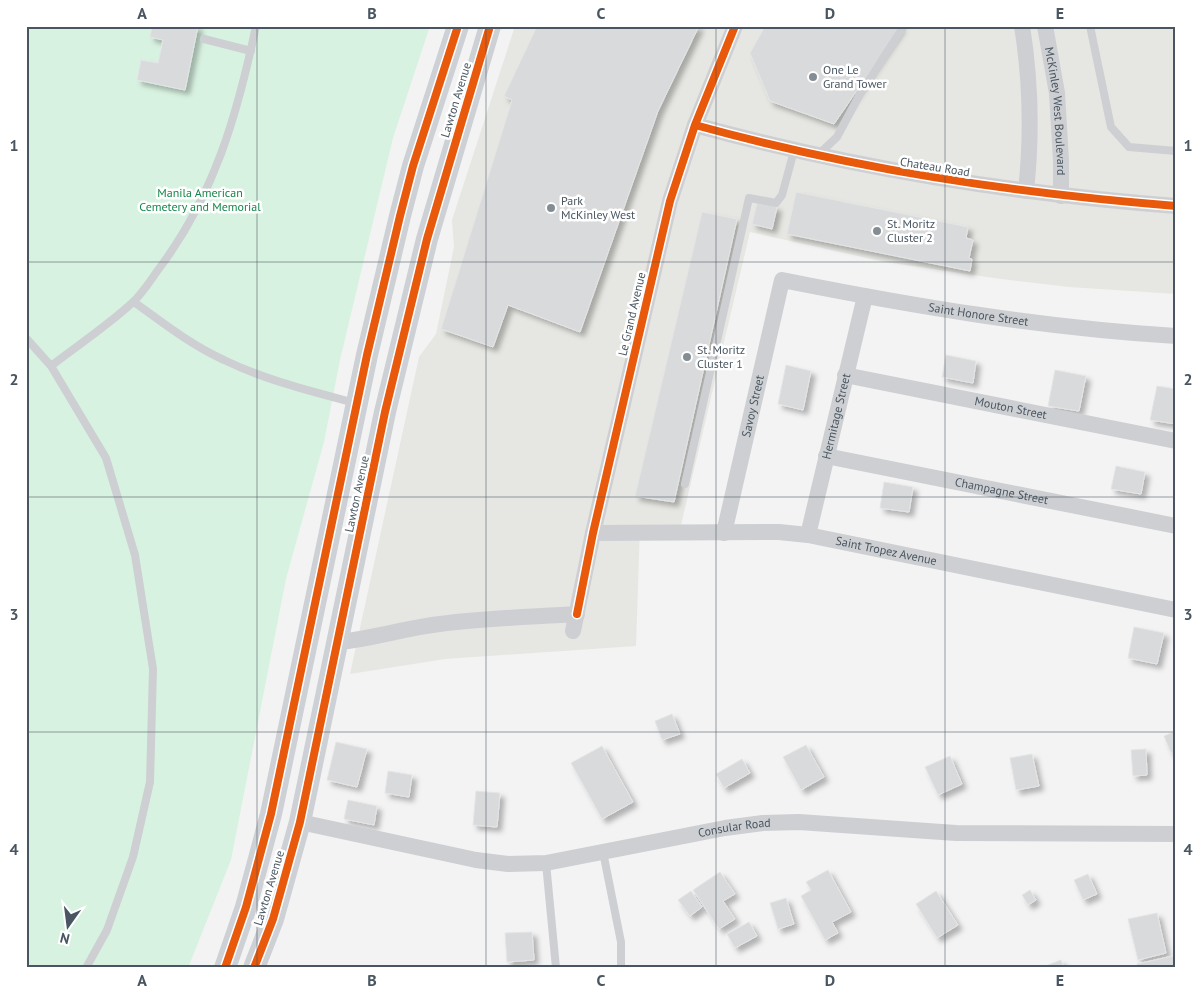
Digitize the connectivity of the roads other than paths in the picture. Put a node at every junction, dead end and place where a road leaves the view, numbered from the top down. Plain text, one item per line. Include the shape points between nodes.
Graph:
1 (256, 26) edge
2 (458, 26) edge
3 (490, 26) edge
4 (735, 26) edge
5 (904, 26) edge
6 (1022, 26) edge
7 (1045, 26) edge
8 (1090, 26) edge
9 (204, 39) dead end
10 (251, 51) junction
11 (695, 125) junction
12 (794, 151) junction
13 (1176, 151) edge
14 (817, 156) junction
15 (1026, 191) junction
16 (1061, 196) junction
17 (1176, 206) edge
18 (782, 280) joint
19 (865, 296) junction
20 (134, 302) junction
21 (1176, 336) edge
22 (26, 338) edge
23 (52, 366) junction
24 (845, 375) junction
25 (357, 403) junction
26 (1176, 441) edge
27 (826, 456) junction
28 (685, 484) dead end
29 (1176, 526) edge
30 (593, 533) junction
31 (724, 533) junction
32 (808, 536) junction
33 (1176, 610) edge
34 (577, 614) junction
35 (573, 631) dead end
36 (338, 642) junction
37 (300, 822) junction
38 (1176, 834) edge
39 (603, 852) junction
40 (546, 863) junction
41 (86, 968) edge
42 (225, 968) edge
43 (254, 968) edge
44 (556, 968) edge
45 (622, 968) edge

1 - 10 lane
2 - 25 main road, Lawton Avenue via 408,183
3 - 36 main road, Lawton Avenue via 427,239 385,412
4 - 11 street, Le Grand Avenue
5 - 14 lane via 860,94 837,137
6 - 15 street, McKinley West Boulevard via 1031,109
7 - 16 street, McKinley West Boulevard via 1057,93
8 - 13 lane via 1111,127 1129,147
9 - 10 lane
10 - 20 lane via 232,126 194,216
11 - 12 street, Chateau Road
11 - 30 street, Le Grand Avenue via 670,201
12 - 14 street, Chateau Road
12 - 28 lane via 782,195 776,203 749,198
14 - 15 street, Chateau Road via 948,181
15 - 16 street, Chateau Road
16 - 17 street, Chateau Road
18 - 19 street, Saint Honore Street
18 - 31 street, Savoy Street
19 - 21 street, Saint Honore Street via 962,313
19 - 24 street, Hermitage Street
20 - 23 lane
20 - 25 lane via 177,334 223,360 256,374
22 - 23 lane
23 - 41 lane via 106,458 135,555 154,669 150,782 117,902 107,930
24 - 26 street, Mouton Street
24 - 27 street, Hermitage Street
25 - 42 main road, Lawton Avenue via 271,814 246,907
27 - 29 street, Champagne Street
27 - 32 street, Hermitage Street
30 - 31 street, Saint Tropez Avenue
30 - 34 street, Le Grand Avenue
31 - 32 street, Saint Tropez Avenue via 780,532
32 - 33 street, Saint Tropez Avenue
34 - 35 street, Le Grand Avenue
34 - 36 street via 465,621
36 - 37 main road, Lawton Avenue
37 - 40 street, Consular Road via 476,860 508,864
37 - 43 main road, Lawton Avenue via 273,919
38 - 39 street, Consular Road via 956,833 781,823 726,828
39 - 40 street, Consular Road
39 - 45 lane via 621,942
40 - 44 lane

